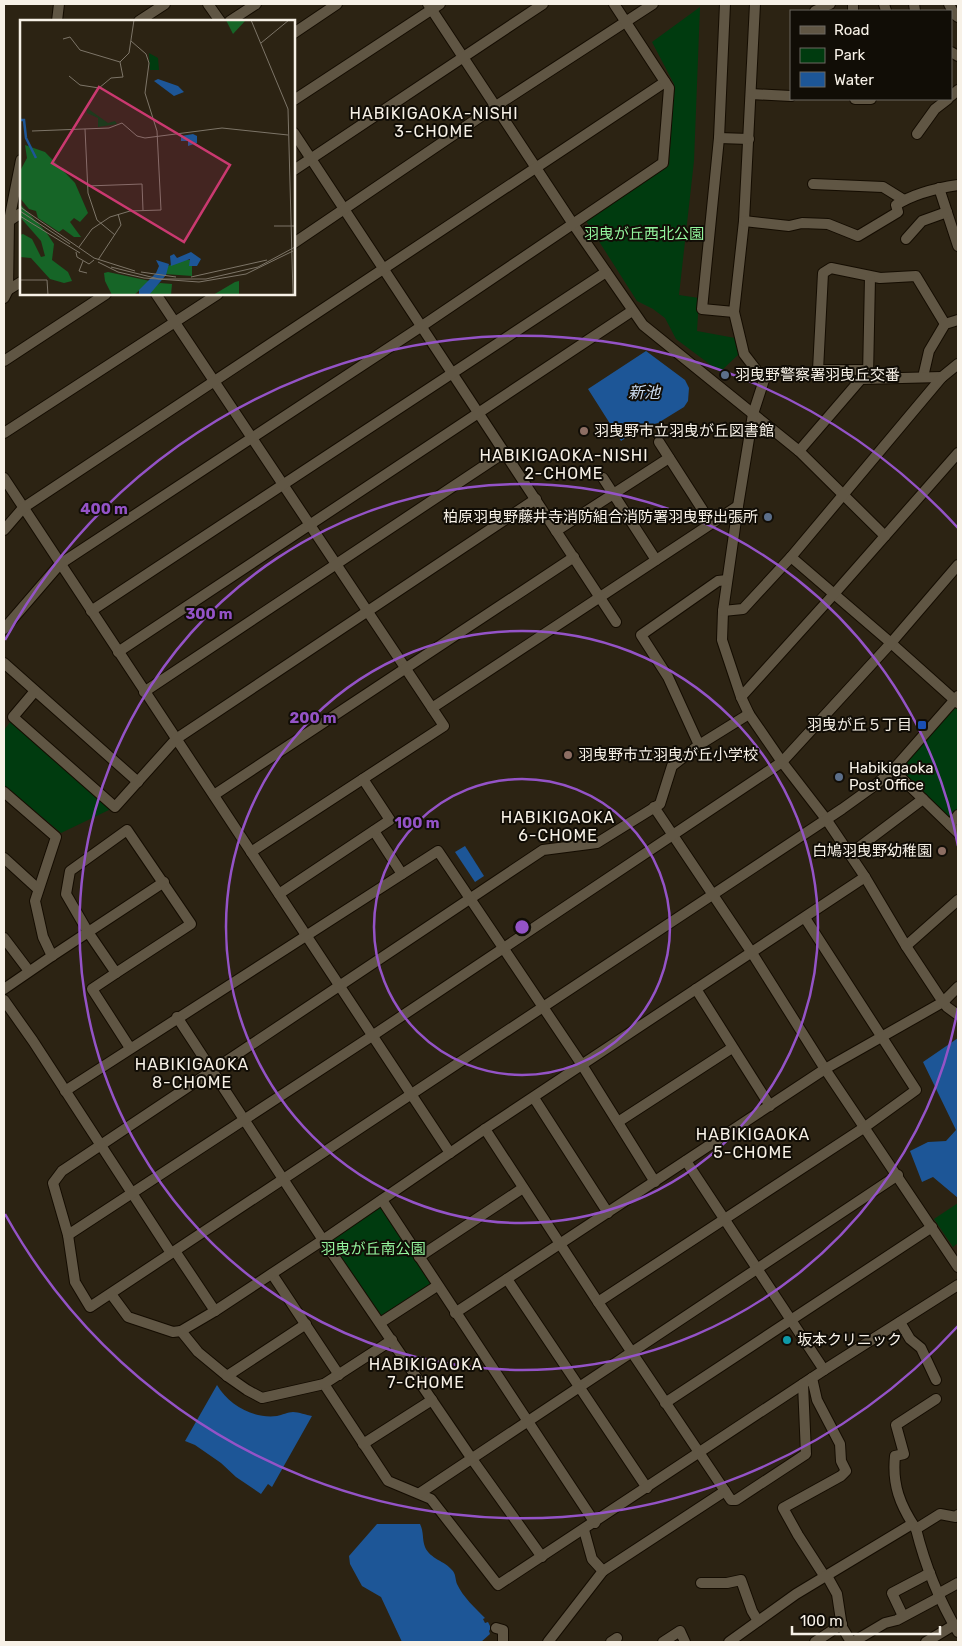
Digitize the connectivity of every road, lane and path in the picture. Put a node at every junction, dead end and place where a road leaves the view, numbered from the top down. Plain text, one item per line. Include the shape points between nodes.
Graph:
1 (68, 4) edge
2 (165, 4) edge
3 (208, 4) edge
4 (256, 4) edge
5 (337, 4) edge
6 (543, 4) edge
7 (614, 4) edge
8 (653, 4) edge
9 (726, 4) edge
10 (755, 4) edge
11 (830, 4) edge
12 (949, 4) edge
13 (433, 5) edge
14 (817, 10) edge
15 (58, 12) edge
16 (958, 17) edge
17 (141, 20) edge
18 (219, 20) edge
19 (232, 20) edge
20 (625, 21) junction
21 (295, 32) edge
22 (463, 57) junction
23 (665, 82) junction
24 (752, 94) junction
25 (790, 96) edge
26 (295, 99) edge
27 (947, 100) edge
28 (496, 106) junction
29 (918, 134) dead end
30 (295, 135) edge
31 (719, 138) junction
32 (749, 139) junction
33 (311, 159) junction
34 (20, 166) edge
35 (536, 168) junction
36 (295, 169) edge
37 (813, 184) dead end
38 (958, 185) edge
39 (939, 188) junction
40 (904, 200) junction
41 (344, 209) junction
42 (947, 212) junction
43 (20, 214) edge
44 (10, 221) junction
45 (744, 221) junction
46 (573, 224) junction
47 (906, 239) dead end
48 (295, 241) edge
49 (958, 246) edge
50 (383, 270) junction
51 (606, 272) junction
52 (870, 277) junction
53 (20, 283) edge
54 (6, 294) edge
55 (104, 295) edge
56 (157, 295) edge
57 (216, 295) edge
58 (632, 310) junction
59 (734, 312) junction
60 (958, 320) edge
61 (175, 322) junction
62 (945, 324) junction
63 (422, 326) junction
64 (4, 361) edge
65 (958, 364) edge
66 (452, 373) junction
67 (868, 375) junction
68 (923, 377) junction
69 (942, 377) junction
70 (213, 380) junction
71 (478, 412) junction
72 (753, 414) junction
73 (4, 433) edge
74 (251, 437) junction
75 (659, 442) dead end
76 (799, 451) junction
77 (505, 452) junction
78 (958, 453) edge
79 (669, 458) junction
80 (4, 478) edge
81 (603, 478) dead end
82 (284, 485) junction
83 (613, 494) junction
84 (843, 494) junction
85 (536, 500) junction
86 (738, 506) junction
87 (23, 508) junction
88 (712, 523) junction
89 (311, 526) junction
90 (4, 530) edge
91 (556, 531) junction
92 (886, 536) junction
93 (574, 557) junction
94 (791, 557) junction
95 (656, 560) junction
96 (60, 564) junction
97 (336, 564) junction
98 (958, 565) edge
99 (727, 580) junction
100 (834, 594) junction
101 (599, 596) junction
102 (91, 611) junction
103 (723, 611) junction
104 (369, 612) junction
105 (616, 622) dead end
106 (4, 629) edge
107 (891, 643) junction
108 (118, 652) junction
109 (4, 663) edge
110 (406, 668) junction
111 (35, 690) junction
112 (144, 692) junction
113 (741, 697) junction
114 (957, 700) edge
115 (432, 708) junction
116 (748, 714) junction
117 (176, 739) junction
118 (699, 745) junction
119 (782, 762) junction
120 (893, 770) junction
121 (363, 779) junction
122 (138, 782) junction
123 (4, 792) edge
124 (214, 795) junction
125 (923, 799) junction
126 (654, 807) junction
127 (958, 815) edge
128 (826, 819) junction
129 (950, 825) junction
130 (374, 831) junction
131 (958, 833) edge
132 (672, 836) junction
133 (251, 852) junction
134 (850, 854) junction
135 (4, 858) edge
136 (402, 874) junction
137 (865, 877) junction
138 (164, 882) junction
139 (38, 889) junction
140 (279, 894) junction
141 (712, 895) junction
142 (469, 899) junction
143 (958, 900) edge
144 (805, 918) junction
145 (88, 932) junction
146 (306, 936) junction
147 (4, 938) edge
148 (906, 946) junction
149 (503, 948) junction
150 (752, 953) junction
151 (52, 956) junction
152 (29, 971) junction
153 (116, 974) junction
154 (339, 985) junction
155 (958, 987) edge
156 (696, 989) junction
157 (4, 990) edge
158 (4, 1000) edge
159 (943, 1002) junction
160 (542, 1006) junction
161 (958, 1015) edge
162 (177, 1017) junction
163 (372, 1036) junction
164 (881, 1036) junction
165 (130, 1048) junction
166 (732, 1048) junction
167 (582, 1065) junction
168 (825, 1069) junction
169 (213, 1070) junction
170 (65, 1091) junction
171 (410, 1094) junction
172 (534, 1098) junction
173 (770, 1106) junction
174 (244, 1120) junction
175 (618, 1122) junction
176 (865, 1127) junction
177 (485, 1129) junction
178 (100, 1144) junction
179 (450, 1153) junction
180 (686, 1161) junction
181 (898, 1175) junction
182 (283, 1179) junction
183 (655, 1182) junction
184 (523, 1188) junction
185 (133, 1194) junction
186 (382, 1200) junction
187 (608, 1213) junction
188 (724, 1219) junction
189 (932, 1227) junction
190 (68, 1236) junction
191 (323, 1240) junction
192 (560, 1245) junction
193 (173, 1252) junction
194 (418, 1257) junction
195 (958, 1267) edge
196 (758, 1270) junction
197 (272, 1274) junction
198 (507, 1279) junction
199 (958, 1285) edge
200 (437, 1286) junction
201 (110, 1294) junction
202 (598, 1302) junction
203 (215, 1311) junction
204 (455, 1313) junction
205 (791, 1320) junction
206 (900, 1322) junction
207 (380, 1323) junction
208 (306, 1324) junction
209 (181, 1331) junction
210 (392, 1340) junction
211 (632, 1352) junction
212 (824, 1370) junction
213 (339, 1375) junction
214 (228, 1376) junction
215 (812, 1378) junction
216 (936, 1380) dead end
217 (324, 1384) junction
218 (803, 1384) junction
219 (580, 1388) junction
220 (936, 1399) dead end
221 (432, 1400) junction
222 (665, 1404) junction
223 (528, 1422) junction
224 (364, 1444) junction
225 (700, 1452) junction
226 (472, 1459) junction
227 (646, 1488) junction
228 (725, 1491) junction
229 (420, 1493) junction
230 (958, 1515) edge
231 (595, 1523) junction
232 (914, 1526) junction
233 (584, 1530) junction
234 (542, 1557) junction
235 (604, 1571) junction
236 (930, 1573) junction
237 (826, 1576) junction
238 (701, 1582) dead end
239 (958, 1583) edge
240 (939, 1595) junction
241 (903, 1616) junction
242 (758, 1621) junction
243 (842, 1624) junction
244 (496, 1628) dead end
245 (957, 1630) edge
246 (503, 1642) edge
247 (549, 1642) edge
248 (663, 1642) edge
249 (685, 1642) edge
250 (729, 1642) edge
251 (815, 1642) edge
252 (852, 1642) edge
253 (926, 1642) edge

1 - 15 street
2 - 17 street
3 - 18 street
4 - 19 street
5 - 21 street
6 - 22 street
7 - 20 street
8 - 20 street
9 - 31 street
10 - 24 street
11 - 14 street
12 - 16 street
13 - 22 street
13 - 26 street
20 - 23 street
20 - 28 street
22 - 28 street
22 - 33 street
23 - 35 street
23 - 46 street via 669,88 663,163
24 - 25 street
24 - 32 street
27 - 29 street via 935,109
28 - 35 street
28 - 41 street
30 - 33 street
31 - 32 street
31 - 59 street via 702,309
32 - 45 street
33 - 36 street
33 - 41 street
34 - 44 street
35 - 46 street
35 - 50 street
37 - 40 street via 883,187
38 - 39 street
39 - 40 street
39 - 42 street
40 - 45 street via 896,205 898,212 858,236 828,224 789,226
41 - 48 street
41 - 50 street
42 - 47 street via 922,221
42 - 49 street
43 - 44 street
44 - 54 street
45 - 59 street
46 - 51 street
46 - 63 street
50 - 63 street
50 - 70 street
51 - 58 street
51 - 66 street
52 - 62 street via 916,276
52 - 67 street
52 - 67 street via 831,268 823,273 818,370
53 - 54 street
55 - 64 street
56 - 61 street
57 - 61 street
58 - 71 street
58 - 72 street via 643,326
59 - 72 street via 744,354 764,380
60 - 62 street
61 - 70 street
61 - 73 street
62 - 68 street via 929,351
63 - 66 street
63 - 74 street
65 - 69 street
66 - 71 street
66 - 82 street
67 - 68 street
67 - 76 street
68 - 69 street
69 - 84 street
70 - 74 street
70 - 87 street
71 - 77 street
71 - 89 street
72 - 76 street
72 - 86 street
74 - 82 street
74 - 96 street
75 - 79 street
76 - 84 street
77 - 85 street
77 - 97 street
78 - 92 street
79 - 83 street
79 - 88 street
80 - 87 street
81 - 83 street
82 - 89 street
82 - 102 street
83 - 91 street
83 - 95 street
84 - 92 street
84 - 94 street
85 - 91 street
85 - 104 street
86 - 88 street
86 - 99 street
87 - 90 street
87 - 96 street
88 - 95 street
89 - 97 street
89 - 108 street
91 - 93 street
92 - 100 street
93 - 101 street
93 - 110 street
94 - 100 street
94 - 103 street via 744,609
95 - 101 street
96 - 102 street
96 - 106 street
97 - 104 street
97 - 112 street
98 - 107 street
99 - 103 street
99 - 118 street via 718,581 641,635 668,677
100 - 107 street
100 - 113 street
101 - 105 street
101 - 115 street
102 - 108 street
103 - 113 street via 722,640
104 - 110 street
104 - 117 street
107 - 114 street
107 - 119 street
108 - 112 street
109 - 111 street
110 - 115 street
110 - 124 street
111 - 122 street
111 - 122 street via 13,717 115,807
112 - 117 street
113 - 116 street
114 - 120 street
115 - 121 street via 444,726
116 - 118 street
116 - 119 street
117 - 122 street
117 - 124 street
118 - 126 street via 672,766 660,804
119 - 128 street
119 - 132 street
120 - 125 street
120 - 128 street
121 - 130 street via 390,820
121 - 133 street
123 - 139 street via 56,837
124 - 133 street
125 - 129 street
125 - 134 street
126 - 132 street
126 - 142 street via 597,843 543,850
127 - 129 street
128 - 134 street
128 - 141 street
129 - 131 street
130 - 136 street
130 - 140 street
132 - 141 street
132 - 149 street
133 - 140 street
134 - 137 street
135 - 139 street
136 - 142 street via 438,851
136 - 146 street
137 - 144 street
137 - 148 street
138 - 145 street
138 - 145 street via 128,830 70,871 66,894
138 - 153 street via 191,924
139 - 151 street via 35,901 43,937
140 - 146 street
141 - 150 street
141 - 160 street
142 - 149 street
142 - 154 street
143 - 148 street
144 - 150 street
144 - 164 street
145 - 151 street
145 - 153 street
146 - 154 street
146 - 162 street
147 - 152 street
148 - 159 street
149 - 160 street
149 - 163 street
150 - 156 street
150 - 168 street
151 - 152 street
152 - 157 street
153 - 165 street via 92,989
154 - 163 street
154 - 169 street
155 - 159 street
156 - 166 street
156 - 167 street
158 - 170 street
159 - 161 street
159 - 164 street
160 - 167 street
160 - 171 street
162 - 165 street
162 - 169 street
163 - 171 street
163 - 174 street
164 - 168 street
164 - 176 street via 916,1090
165 - 170 street
166 - 173 street
166 - 175 street
167 - 172 street
167 - 175 street
168 - 173 street
168 - 176 street
169 - 174 street
169 - 178 street
170 - 178 street
171 - 179 street
171 - 182 street
172 - 177 street
172 - 187 street
173 - 180 street
174 - 182 street
174 - 185 street
175 - 183 street
176 - 181 street
176 - 188 street
177 - 179 street
177 - 184 street
178 - 185 street
178 - 190 street via 62,1171 53,1184
179 - 186 street
180 - 183 street
180 - 188 street
181 - 189 street
181 - 196 street
182 - 191 street
182 - 193 street
183 - 187 street
184 - 192 street
184 - 194 street
185 - 190 street
185 - 193 street
186 - 191 street
186 - 194 street
187 - 192 street
188 - 196 street
188 - 202 street
189 - 195 street
189 - 205 street
190 - 201 street via 76,1282 90,1307
191 - 197 street
191 - 207 street
192 - 198 street
192 - 202 street
193 - 201 street
193 - 203 street
194 - 200 street
196 - 205 street
196 - 211 street
197 - 203 street
197 - 208 street
198 - 204 street
198 - 219 street
199 - 206 street
200 - 204 street
200 - 207 street
201 - 209 street via 128,1317 172,1332
202 - 211 street
203 - 209 street
204 - 223 street
205 - 212 street
205 - 222 street
206 - 212 street
206 - 216 street via 910,1339 921,1348
207 - 210 street
208 - 213 street
208 - 214 street
209 - 214 street via 198,1352
210 - 213 street
210 - 221 street
211 - 219 street
211 - 222 street
212 - 215 street
213 - 217 street
214 - 217 street via 262,1398
215 - 218 street
215 - 237 street via 816,1400 840,1444 841,1461 846,1471 783,1508
217 - 224 street
218 - 225 street
218 - 228 street via 806,1454 736,1500 731,1500
219 - 223 street
219 - 227 street
220 - 232 street via 896,1425 904,1454 895,1456 897,1495
221 - 224 street
221 - 226 street
222 - 225 street
223 - 226 street
223 - 231 street
224 - 229 street via 388,1481
225 - 227 street
225 - 228 street
226 - 229 street
226 - 234 street
227 - 231 street
228 - 235 street
229 - 234 street via 431,1499 498,1585
230 - 232 street via 940,1514
231 - 233 street
232 - 236 street
232 - 237 street
233 - 234 street
233 - 235 street via 592,1559
235 - 247 street
236 - 240 street
236 - 241 street via 892,1593
237 - 242 street
237 - 243 street via 837,1594
238 - 242 street via 741,1580
239 - 240 street
240 - 241 street
240 - 245 street
241 - 252 street
242 - 250 street
243 - 251 street
243 - 252 street
244 - 246 street via 504,1630
245 - 253 street
248 - 249 street via 680,1631

